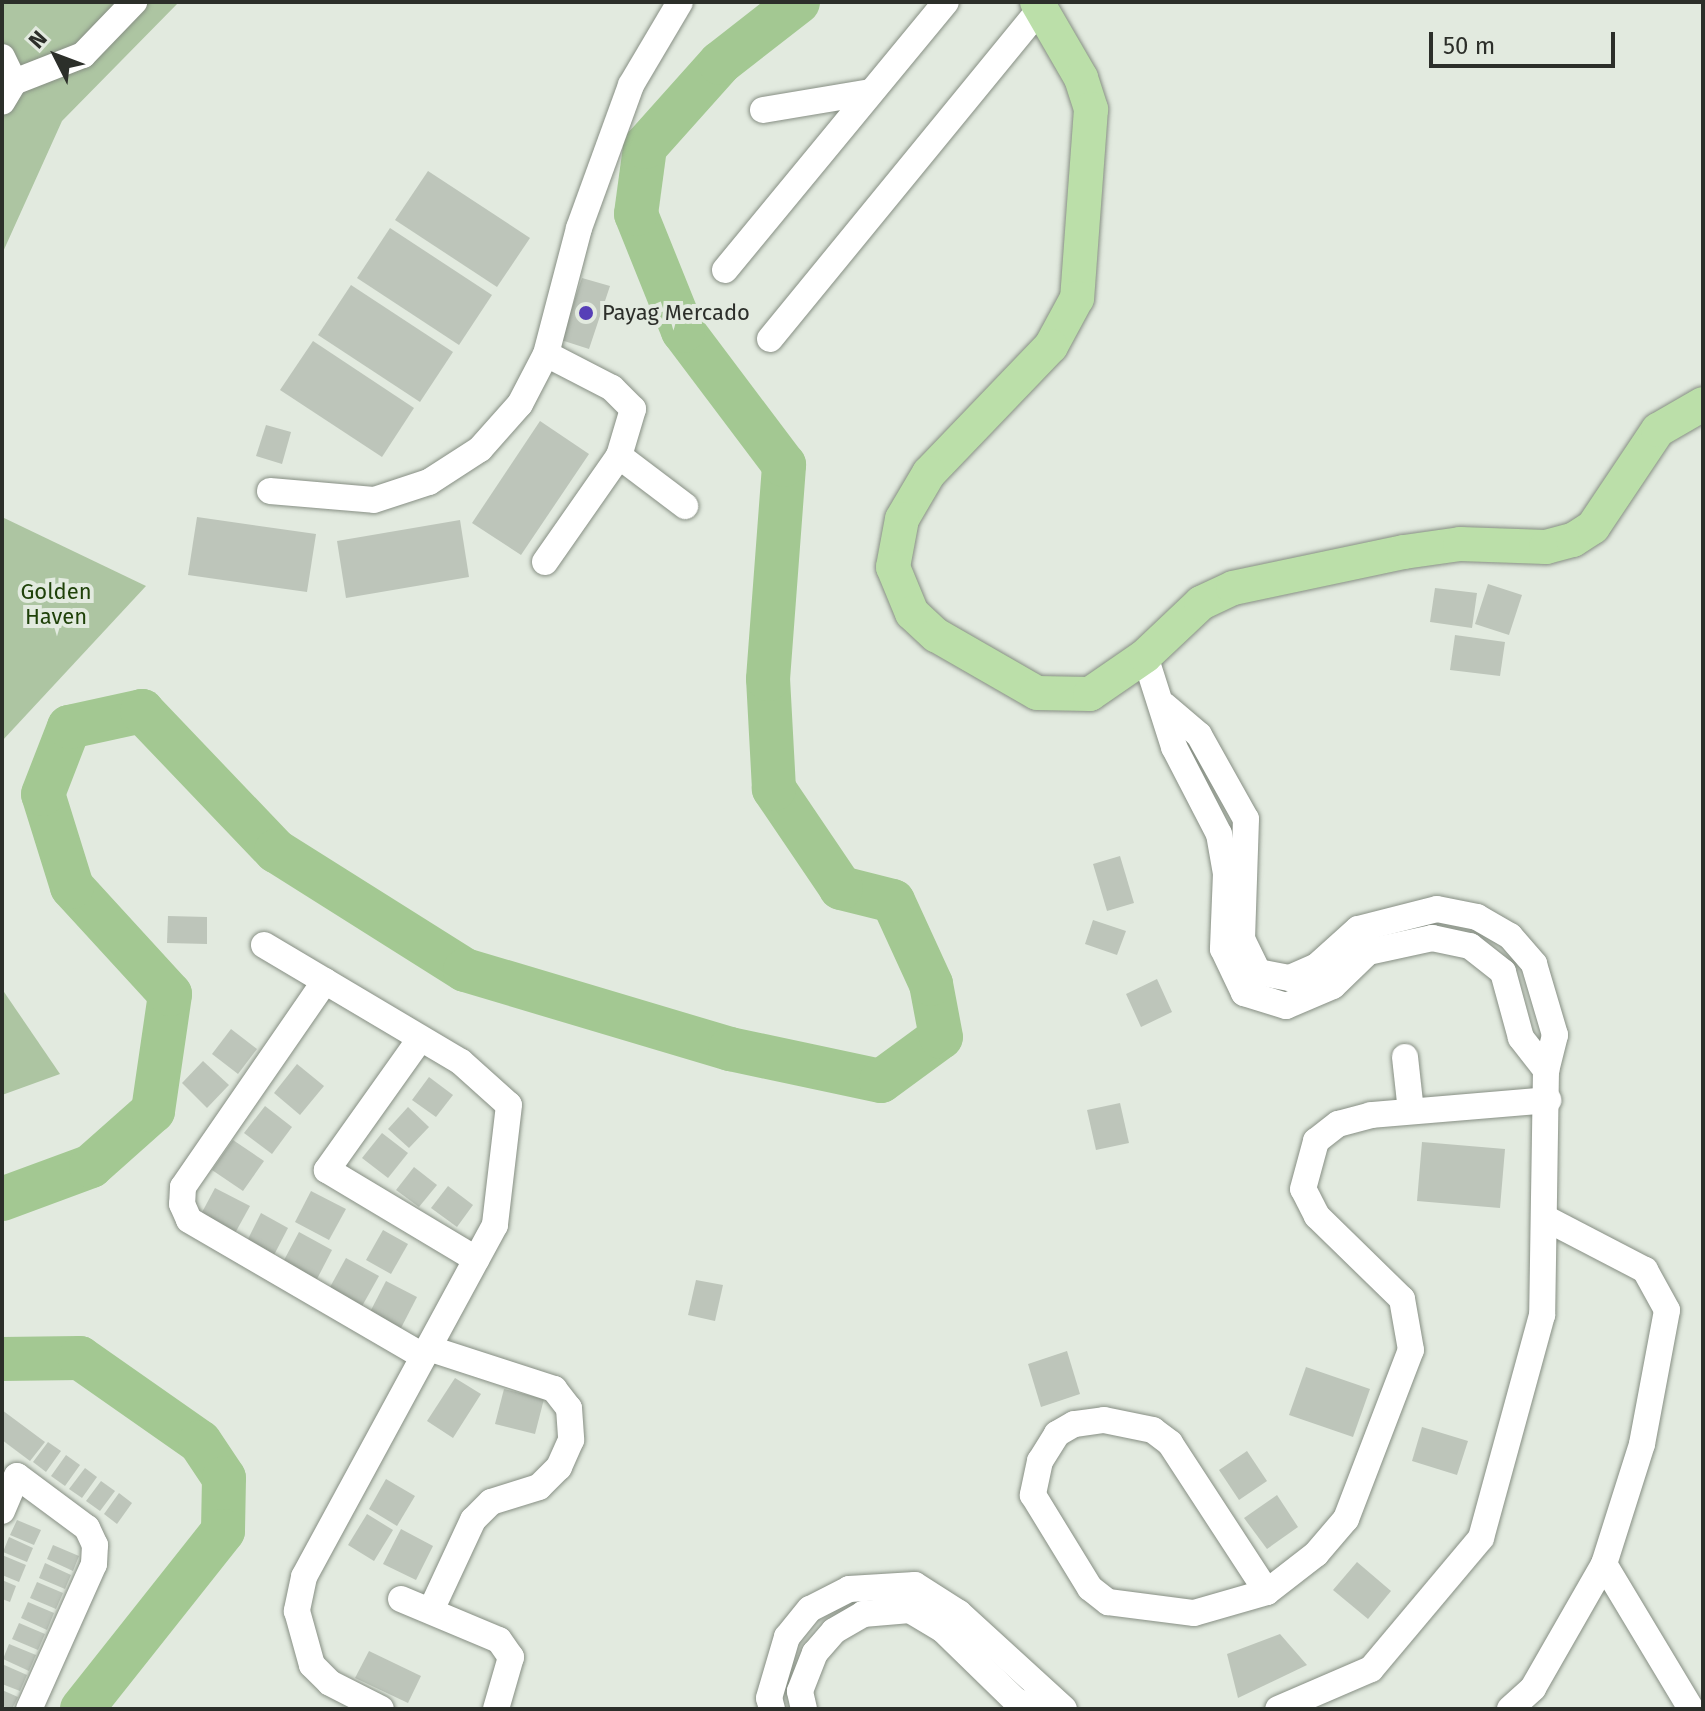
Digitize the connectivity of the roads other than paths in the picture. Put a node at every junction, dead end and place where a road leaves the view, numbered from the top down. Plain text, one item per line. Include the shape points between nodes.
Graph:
1 (134, 2) edge
2 (680, 2) edge
3 (946, 2) edge
4 (1039, 6) edge
5 (2, 57) edge
6 (8, 92) edge
7 (870, 92) junction
8 (763, 110) dead end
9 (725, 270) dead end
10 (770, 339) dead end
11 (546, 354) junction
12 (1703, 404) edge
13 (619, 456) junction
14 (270, 491) dead end
15 (685, 506) dead end
16 (545, 562) dead end
17 (1145, 656) junction
18 (1164, 705) junction
19 (1246, 819) junction
20 (1219, 834) junction
21 (264, 945) dead end
22 (325, 981) junction
23 (420, 1039) junction
24 (1405, 1057) dead end
25 (1546, 1070) junction
26 (1548, 1100) junction
27 (1411, 1111) junction
28 (1547, 1219) junction
29 (476, 1259) junction
30 (426, 1352) junction
31 (2, 1511) edge
32 (1604, 1564) junction
33 (1267, 1592) junction
34 (401, 1599) dead end
35 (432, 1608) junction
36 (29, 1709) edge
37 (381, 1709) edge
38 (496, 1709) edge
39 (772, 1709) edge
40 (804, 1709) edge
41 (1038, 1709) edge
42 (1064, 1709) edge
43 (1278, 1709) edge
44 (1510, 1709) edge
45 (1691, 1709) edge

1 - 6 street via 83,55
2 - 11 street via 631,85 579,228
3 - 7 street
4 - 10 street
4 - 17 main road via 1081,78 1091,109 1077,298 1051,346 929,473 902,519 893,567 912,613 928,628 1037,693 1090,694
5 - 6 street
7 - 8 street
7 - 9 street
11 - 13 street via 602,382 633,409
11 - 14 street via 520,404 480,449 429,482 374,500
12 - 17 main road via 1658,430 1593,527 1573,540 1546,547 1460,544 1276,576 1201,603
13 - 15 street
13 - 16 street
17 - 18 street
18 - 19 street via 1199,735
18 - 20 street via 1174,747
19 - 20 street
19 - 25 street via 1242,939 1258,972 1290,978 1317,966 1358,929 1437,909 1477,917 1510,936 1534,964 1555,1035
20 - 25 street via 1226,873 1223,949 1244,993 1286,1006 1333,986 1368,952 1432,938 1470,946 1503,972 1521,1038
21 - 22 street
22 - 23 street
22 - 30 street via 183,1187 182,1204 189,1220
23 - 29 street via 461,1062 509,1105 495,1225
23 - 29 street via 327,1170
24 - 27 street
25 - 26 street
26 - 27 street
26 - 28 street
27 - 33 street via 1338,1124 1316,1141 1305,1166 1303,1189 1317,1216 1402,1299 1411,1350 1346,1519 1316,1554
28 - 32 street via 1645,1270 1667,1310 1642,1444
28 - 43 street via 1542,1315 1481,1538 1371,1669
29 - 30 street
30 - 35 street via 554,1389 569,1408 571,1440 559,1467 539,1487 491,1502 473,1520
30 - 37 street via 304,1577 297,1611 312,1665 330,1683
31 - 36 street via 17,1476 87,1528 95,1545 94,1564
32 - 44 street via 1533,1688
32 - 45 street
33 - 33 street via 1194,1613 1131,1609 1099,1595 1033,1495 1040,1461 1057,1434 1104,1420 1134,1423 1170,1443
34 - 35 street
35 - 38 street via 499,1640 511,1657
39 - 42 street via 769,1698 787,1637 810,1609 849,1589 915,1585 959,1613
40 - 41 street via 800,1691 815,1653 834,1631 863,1614 910,1610 943,1630 1016,1701

